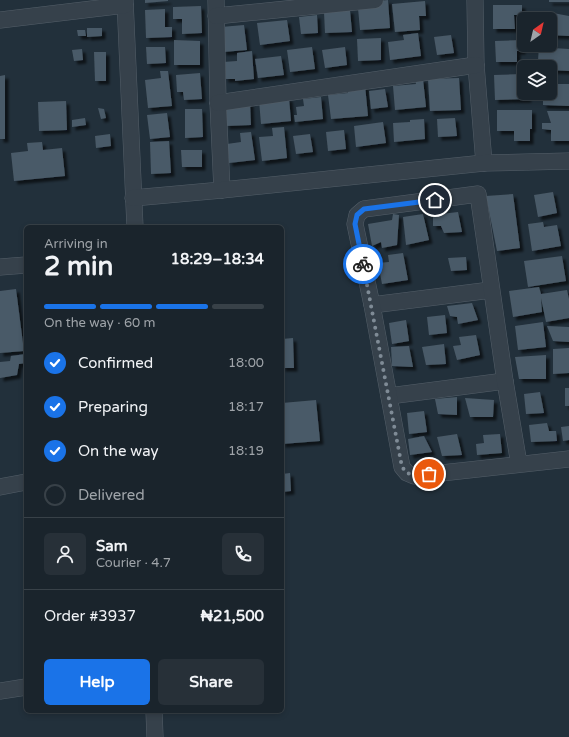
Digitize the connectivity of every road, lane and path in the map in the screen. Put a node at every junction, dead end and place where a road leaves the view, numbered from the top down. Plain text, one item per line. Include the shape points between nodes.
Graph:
1 (216, 0) edge
2 (370, 0) edge
3 (475, 0) edge
4 (125, 3) edge
5 (304, 3) edge
6 (216, 16) junction
7 (0, 20) edge
8 (476, 65) junction
9 (218, 103) junction
10 (569, 161) edge
11 (484, 163) junction
12 (222, 190) junction
13 (133, 198) junction
14 (135, 225) edge
15 (24, 266) edge
16 (0, 267) edge
17 (491, 290) junction
18 (372, 305) junction
19 (504, 381) junction
20 (389, 396) junction
21 (569, 459) edge
22 (519, 464) junction
23 (24, 482) edge
24 (0, 487) edge
25 (24, 687) edge
26 (0, 691) edge
27 (154, 713) edge
28 (155, 737) edge

1 - 6 street
2 - 5 street
3 - 8 street
4 - 7 street
4 - 13 street
5 - 6 street
6 - 9 street
8 - 9 street
8 - 11 street
9 - 12 street
10 - 11 street
11 - 12 street
12 - 13 street
13 - 14 street
15 - 16 street
17 - 18 street
17 - 18 street via 478,194 364,209 357,215 355,224
17 - 19 street
18 - 20 street
19 - 20 street
19 - 22 street
20 - 22 street via 402,467 407,473 414,476
21 - 22 street
23 - 24 street
25 - 26 street
27 - 28 street

